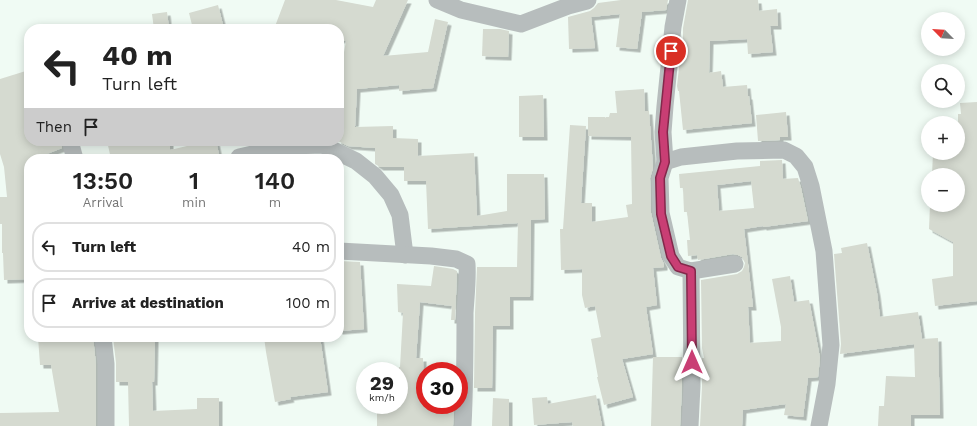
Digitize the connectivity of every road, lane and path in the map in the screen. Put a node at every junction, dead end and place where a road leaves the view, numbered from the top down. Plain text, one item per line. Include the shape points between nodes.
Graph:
1 (437, 0) edge
2 (588, 0) edge
3 (678, 0) edge
4 (289, 146) edge
5 (325, 146) edge
6 (253, 154) edge
7 (342, 154) edge
8 (344, 155) edge
9 (665, 162) junction
10 (344, 251) edge
11 (405, 255) junction
12 (735, 264) dead end
13 (691, 271) junction
14 (104, 342) edge
15 (106, 426) edge
16 (463, 426) edge
17 (690, 426) edge
18 (819, 426) edge

1 - 2 street via 461,10 521,24
3 - 9 street via 665,106
4 - 6 street
5 - 7 street
8 - 11 street via 375,176 391,195 400,215
9 - 13 street via 660,178 661,214 671,256 678,267
9 - 18 street via 682,157 737,151 784,150 796,156 805,167 824,251 831,345
10 - 11 street
11 - 16 street via 456,259 467,264
12 - 13 street
13 - 17 street
14 - 15 street

